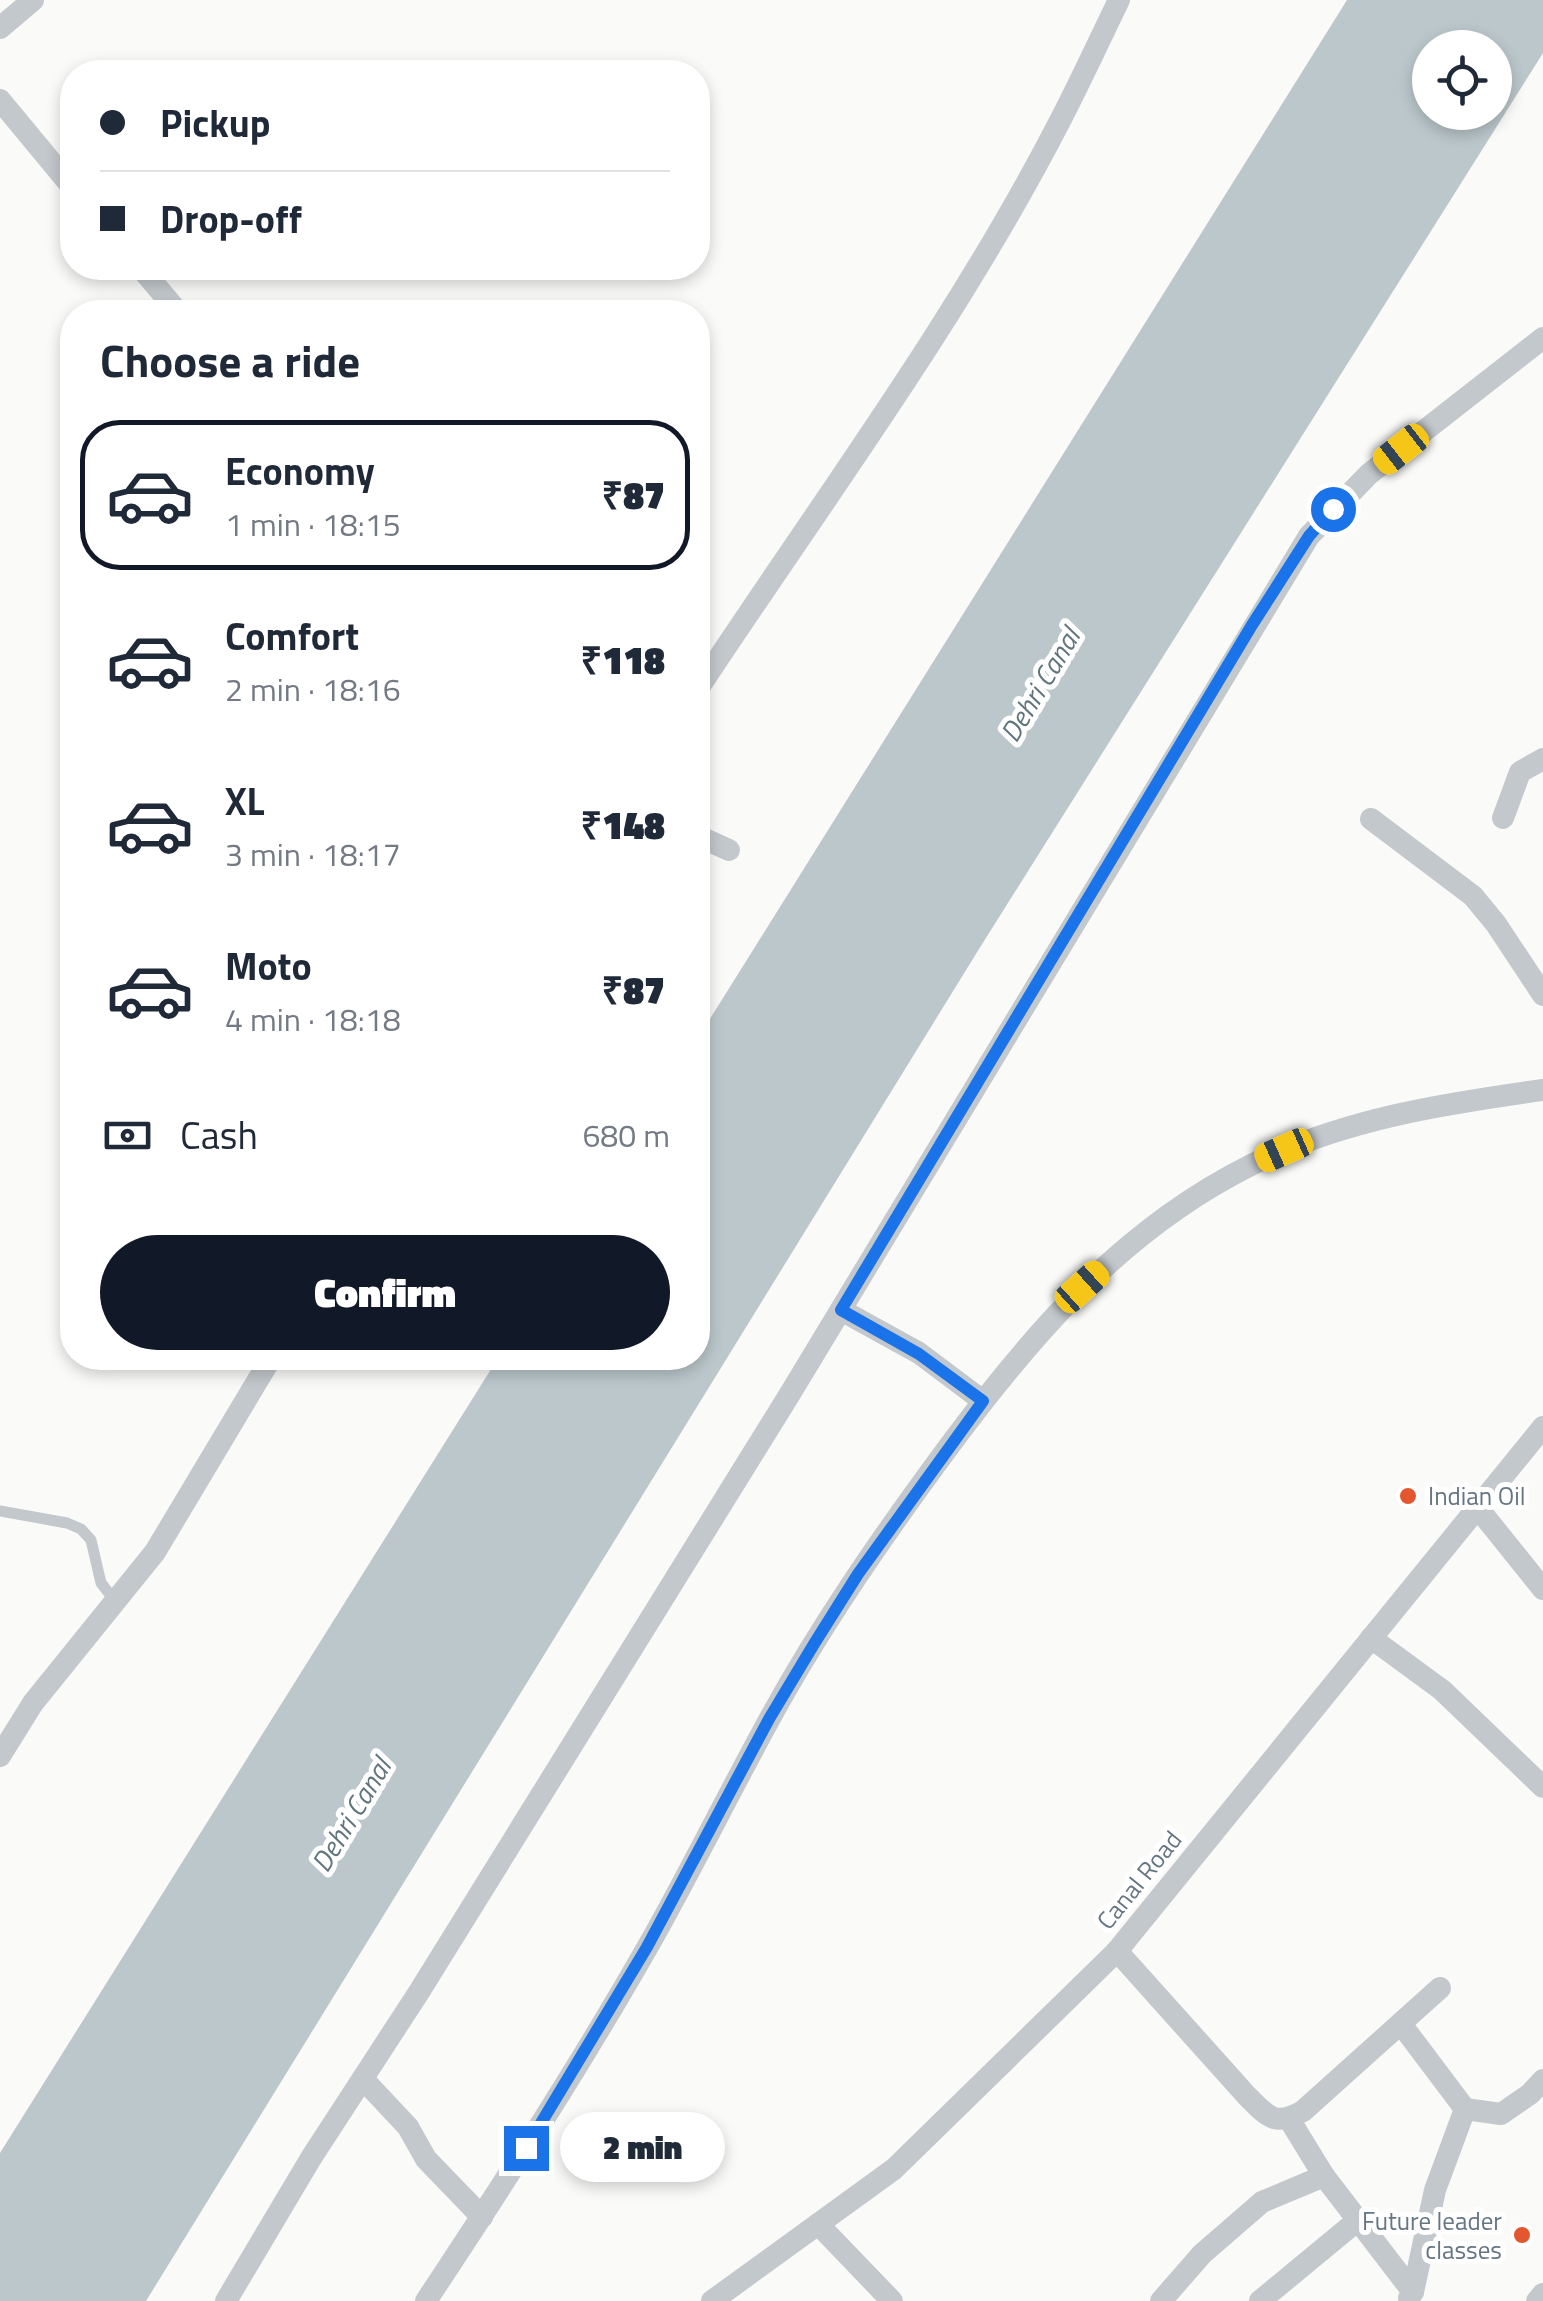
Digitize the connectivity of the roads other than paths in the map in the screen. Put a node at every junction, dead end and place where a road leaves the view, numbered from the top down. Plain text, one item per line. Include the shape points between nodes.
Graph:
1 (33, 0) edge
2 (1119, 0) edge
3 (0, 28) edge
4 (0, 100) edge
5 (60, 172) edge
6 (151, 280) edge
7 (168, 300) edge
8 (1543, 338) edge
9 (710, 671) edge
10 (1543, 759) edge
11 (1503, 818) dead end
12 (1371, 819) dead end
13 (710, 841) edge
14 (730, 850) dead end
15 (1543, 995) edge
16 (1543, 1090) edge
17 (841, 1310) junction
18 (263, 1370) edge
19 (983, 1401) junction
20 (1543, 1428) edge
21 (1477, 1507) junction
22 (0, 1511) edge
23 (1543, 1590) edge
24 (116, 1602) junction
25 (1370, 1638) junction
26 (0, 1756) edge
27 (1543, 1787) edge
28 (1117, 1952) junction
29 (1440, 1988) dead end
30 (1400, 2024) junction
31 (363, 2079) junction
32 (1543, 2080) edge
33 (1465, 2109) junction
34 (1289, 2119) junction
35 (1324, 2176) junction
36 (482, 2217) junction
37 (1358, 2220) junction
38 (818, 2224) junction
39 (1543, 2294) edge
40 (1410, 2296) edge
41 (226, 2301) edge
42 (426, 2301) edge
43 (712, 2301) edge
44 (892, 2301) edge
45 (1160, 2301) edge
46 (1260, 2301) edge
47 (1537, 2301) edge

1 - 3 street
2 - 9 street via 975,267
4 - 5 street
6 - 7 street
8 - 17 street via 1369,474 1309,536
10 - 11 street via 1520,772
12 - 15 street via 1473,896
13 - 14 street
16 - 19 street via 1392,1114 1320,1134 1249,1166 1114,1259 1065,1303
17 - 19 street
17 - 31 street
18 - 24 street via 176,1519
19 - 36 street via 814,1644 647,1947
20 - 21 street, Canal Road
21 - 23 street
21 - 25 street, Canal Road
22 - 24 lane via 81,1529 91,1540 101,1583
24 - 26 street
25 - 27 street via 1442,1690
25 - 28 street, Canal Road
28 - 34 street via 1264,2114
28 - 38 street, Canal Road via 894,2169
29 - 30 street
30 - 33 street
30 - 34 street
31 - 36 street
31 - 41 street
32 - 33 street via 1501,2114
33 - 40 street
34 - 35 street
35 - 37 street
35 - 45 street via 1262,2202
36 - 42 street
37 - 40 street
37 - 46 street
38 - 43 street, Canal Road
38 - 44 street
39 - 47 street

